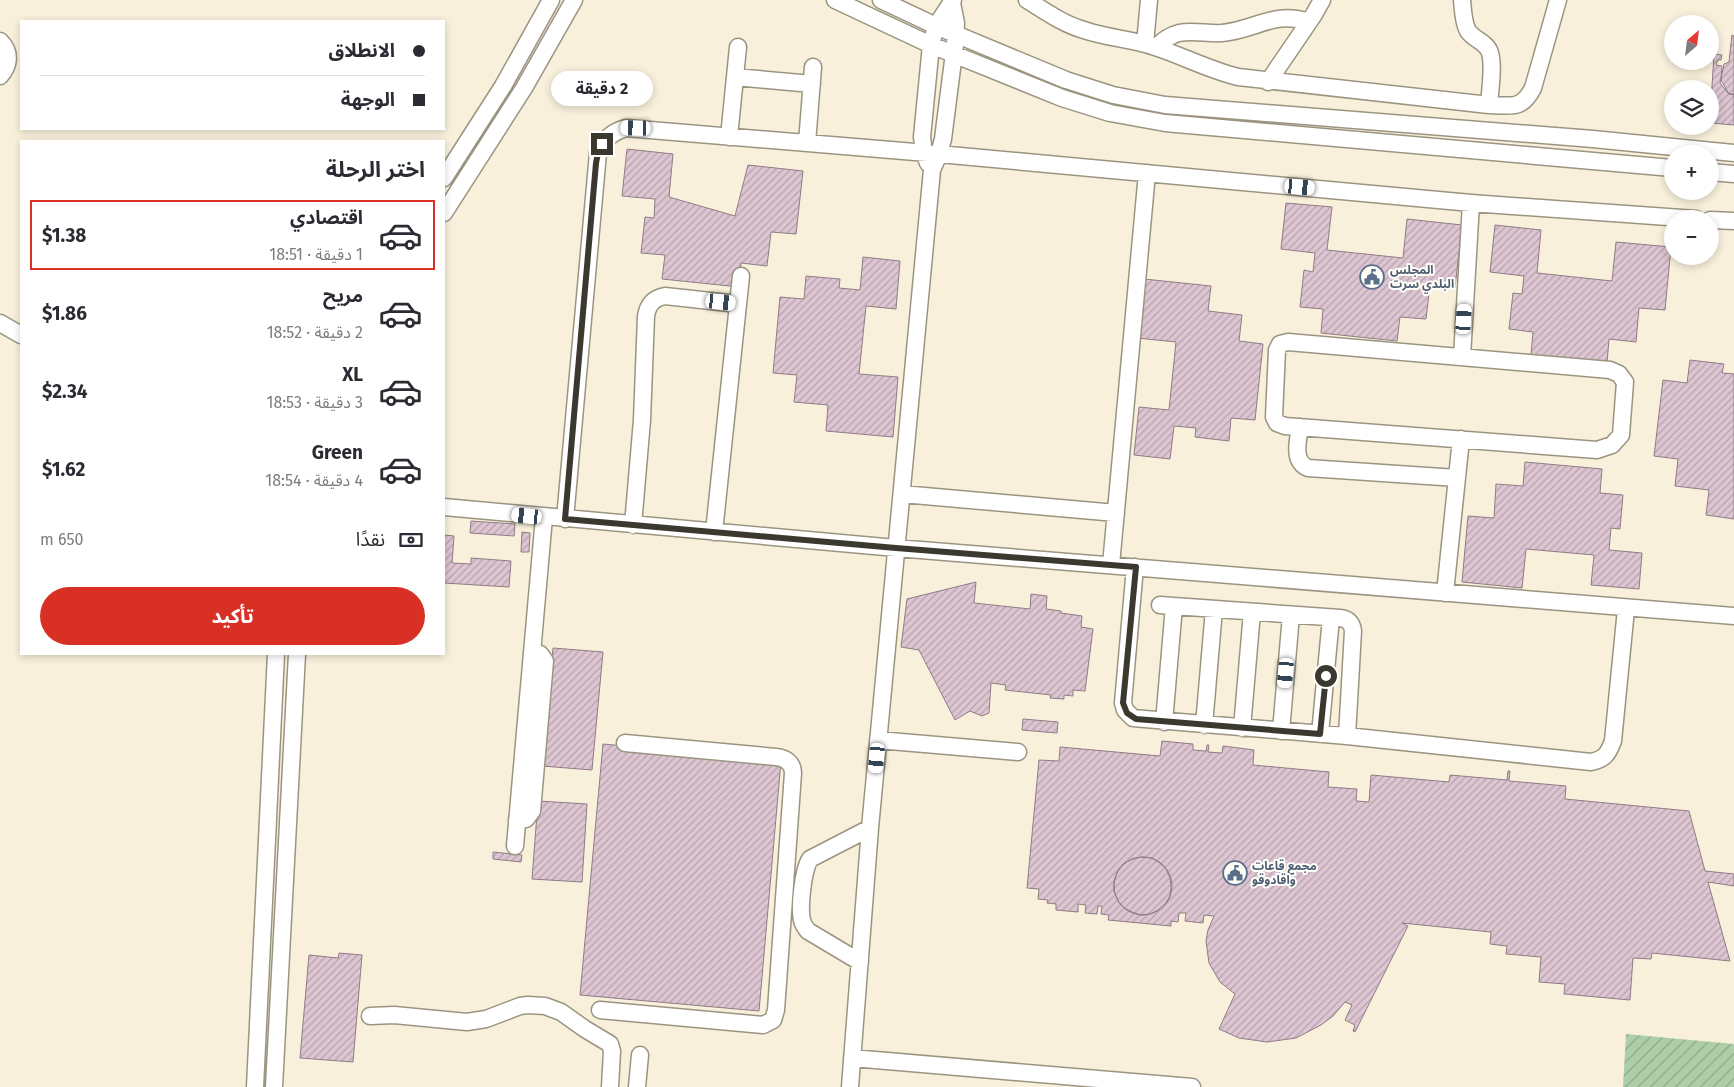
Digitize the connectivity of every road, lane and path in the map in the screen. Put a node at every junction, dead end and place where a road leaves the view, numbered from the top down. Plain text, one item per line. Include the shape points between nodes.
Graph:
1 (551, 0) edge
2 (574, 0) edge
3 (835, 0) edge
4 (881, 0) edge
5 (1027, 0) edge
6 (1149, 0) edge
7 (1322, 0) edge
8 (1462, 0) edge
9 (1558, 0) edge
10 (952, 1) edge
11 (1309, 22) junction
12 (936, 26) junction
13 (956, 35) junction
14 (0, 41) edge
15 (931, 45) junction
16 (1151, 46) junction
17 (738, 47) dead end
18 (954, 54) junction
19 (813, 67) dead end
20 (0, 76) edge
21 (735, 77) junction
22 (1268, 82) junction
23 (812, 84) junction
24 (926, 102) junction
25 (948, 105) junction
26 (1489, 105) junction
27 (729, 136) junction
28 (807, 143) junction
29 (1734, 153) edge
30 (932, 154) junction
31 (1664, 167) edge
32 (1147, 173) junction
33 (1719, 173) edge
34 (1734, 174) edge
35 (445, 176) edge
36 (1472, 203) junction
37 (445, 211) edge
38 (1664, 217) edge
39 (1719, 221) edge
40 (1734, 222) edge
41 (741, 276) dead end
42 (738, 304) junction
43 (0, 323) edge
44 (20, 334) edge
45 (1462, 357) junction
46 (1300, 427) junction
47 (1461, 439) junction
48 (1457, 478) junction
49 (902, 494) junction
50 (445, 508) edge
51 (1116, 513) junction
52 (544, 517) junction
53 (565, 519) junction
54 (632, 525) junction
55 (714, 532) junction
56 (896, 548) junction
57 (1111, 565) junction
58 (1136, 567) junction
59 (1445, 593) junction
60 (1214, 609) junction
61 (1626, 609) junction
62 (1252, 612) junction
63 (1291, 615) junction
64 (1734, 616) edge
65 (1331, 618) junction
66 (276, 655) edge
67 (297, 655) edge
68 (1164, 722) junction
69 (1204, 725) junction
70 (1242, 728) junction
71 (1281, 731) junction
72 (1320, 734) junction
73 (1348, 736) junction
74 (878, 740) junction
75 (625, 743) dead end
76 (1018, 752) dead end
77 (870, 828) junction
78 (515, 846) dead end
79 (785, 894) junction
80 (802, 897) junction
81 (860, 962) junction
82 (600, 1010) dead end
83 (370, 1016) dead end
84 (640, 1055) dead end
85 (852, 1058) junction
86 (1092, 1082) edge
87 (1133, 1084) edge
88 (1182, 1086) edge
89 (255, 1087) edge
90 (274, 1087) edge
91 (610, 1087) edge
92 (637, 1087) edge
93 (850, 1087) edge

1 - 35 street via 503,86
2 - 37 street via 524,88
3 - 15 street
4 - 12 street
5 - 16 street via 1051,16 1083,30
6 - 16 street
7 - 11 street
8 - 26 street via 1468,30 1490,51
9 - 26 street via 1530,95 1520,105
10 - 12 street
10 - 13 street
11 - 16 street via 1283,17 1234,31 1181,32
11 - 22 street
12 - 13 street
12 - 15 street
13 - 18 street
13 - 29 street via 1066,80 1113,95 1165,105
14 - 20 street via 8,57
15 - 18 street
15 - 24 street
16 - 22 street via 1223,74
17 - 21 street
18 - 25 street
18 - 31 street via 1062,98 1110,113 1165,123
19 - 23 street
21 - 23 street
21 - 27 street
22 - 26 street
23 - 28 street
24 - 25 street
24 - 30 street via 922,137
25 - 30 street via 944,139
27 - 28 street
27 - 53 street via 626,128 608,136 598,153
28 - 30 street
30 - 32 street
30 - 49 street
32 - 36 street
32 - 51 street
33 - 34 street
36 - 38 street
36 - 45 street
39 - 40 street
41 - 42 street
42 - 54 street via 665,296 649,306
42 - 55 street
43 - 44 street
45 - 46 street via 1288,342 1280,344 1276,350 1274,417 1277,424
45 - 47 street via 1610,370 1625,382 1621,435 1612,445 1597,450
46 - 47 street
46 - 48 street via 1298,457 1308,468
47 - 48 street
48 - 59 street
49 - 51 street
49 - 56 street
50 - 52 street
51 - 57 street
52 - 53 street
52 - 78 street
53 - 54 street
54 - 55 street
55 - 56 street
56 - 57 street
56 - 74 street
57 - 58 street
58 - 59 street
58 - 68 street via 1123,706 1133,718
59 - 61 street
60 - 62 street
60 - 68 street via 1167,605
60 - 69 street
61 - 64 street
61 - 73 street via 1613,741 1609,752 1600,760 1591,762
62 - 63 street
62 - 70 street
63 - 65 street
63 - 71 street
65 - 72 street
65 - 73 street via 1348,621 1353,631
66 - 89 street
67 - 90 street
68 - 69 street
69 - 70 street
70 - 71 street
71 - 72 street
72 - 73 street
74 - 76 street
74 - 77 street
75 - 79 street via 776,757 789,761 793,773
77 - 80 street via 810,860 806,865
77 - 81 street
79 - 80 street
79 - 82 street via 776,1010 770,1023 759,1025
80 - 81 street via 803,926
81 - 85 street
83 - 91 street via 467,1022 486,1019 520,1006 545,1006 561,1012 610,1044
84 - 92 street
85 - 86 street
85 - 93 street
86 - 87 street
87 - 88 street

